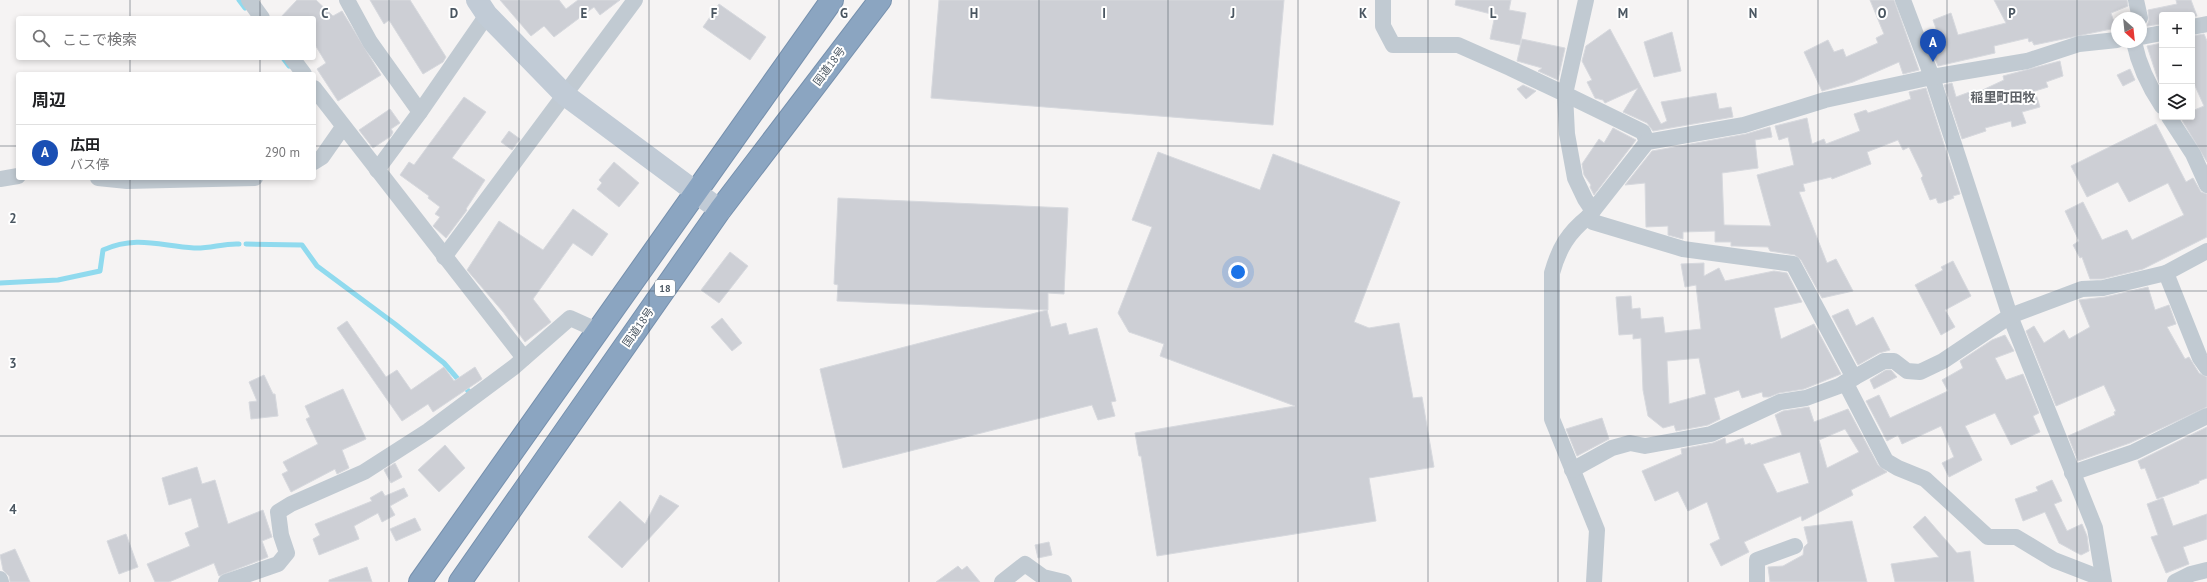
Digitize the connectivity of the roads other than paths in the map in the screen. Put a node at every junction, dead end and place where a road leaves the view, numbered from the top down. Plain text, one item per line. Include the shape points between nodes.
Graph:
1 (249, 0) edge
2 (347, 0) edge
3 (832, 0) edge
4 (880, 0) edge
5 (1383, 0) edge
6 (1586, 0) edge
7 (1903, 0) edge
8 (2136, 0) edge
9 (630, 2) edge
10 (482, 8) edge
11 (2139, 12) edge
12 (261, 16) edge
13 (2207, 24) edge
14 (2195, 26) edge
15 (2159, 33) edge
16 (2147, 34) edge
17 (2111, 41) edge
18 (2139, 48) edge
19 (294, 60) edge
20 (302, 72) edge
21 (1932, 77) junction
22 (316, 91) edge
23 (1565, 94) junction
24 (565, 95) junction
25 (2159, 102) edge
26 (420, 112) junction
27 (2171, 120) edge
28 (343, 127) junction
29 (1647, 142) junction
30 (316, 161) edge
31 (377, 170) junction
32 (16, 176) edge
33 (0, 179) edge
34 (117, 180) edge
35 (170, 180) edge
36 (2207, 185) edge
37 (696, 191) junction
38 (720, 210) junction
39 (1591, 214) junction
40 (2207, 251) edge
41 (444, 257) junction
42 (2166, 273) junction
43 (2010, 316) junction
44 (598, 331) junction
45 (524, 358) junction
46 (2207, 368) edge
47 (1849, 380) junction
48 (2207, 416) edge
49 (1572, 470) junction
50 (2072, 473) junction
51 (1795, 546) dead end
52 (2207, 570) edge
53 (0, 579) edge
54 (2103, 581) edge
55 (1, 582) edge
56 (226, 582) edge
57 (420, 582) edge
58 (460, 582) edge
59 (1002, 582) edge
60 (1064, 582) edge
61 (1594, 582) edge
62 (1757, 582) edge
63 (2176, 582) edge

1 - 12 street
2 - 26 street via 370,42
3 - 37 highway
4 - 38 highway, 国道18号 / 18
5 - 23 street via 1383,26 1393,45 1458,45
6 - 23 street
7 - 21 street
8 - 11 street
9 - 24 street
10 - 24 street
10 - 26 street
13 - 14 street
15 - 16 street
17 - 21 street via 2079,44 2027,61
18 - 25 street via 2138,65
19 - 20 street
21 - 29 street via 1825,100 1744,125
21 - 43 street
22 - 28 street
23 - 29 street via 1643,132
23 - 39 street via 1575,178
24 - 37 street
24 - 41 street
26 - 31 street
27 - 36 street via 2193,154
28 - 30 street via 322,157
28 - 31 street
29 - 39 street
31 - 41 street
32 - 33 street
34 - 35 street
37 - 38 street
37 - 44 highway
38 - 58 highway, 国道18号 / 18
39 - 47 street via 1593,222 1683,249 1793,264
39 - 49 street via 1574,228 1558,252 1552,273 1552,419
40 - 42 street
41 - 45 street
42 - 43 street via 2103,288 2082,289
42 - 46 street via 2200,358
43 - 47 street via 1943,361 1920,372 1906,371 1894,361 1884,361
43 - 50 street
44 - 45 street via 570,318
44 - 57 highway
45 - 56 street via 428,431 364,472 290,504 278,512 287,554 278,564
47 - 49 street via 1806,398 1780,402 1711,434 1646,446 1630,443 1612,448
47 - 54 street via 1886,461 1925,479 1988,537 2016,537 2054,560
48 - 50 street via 2134,452
49 - 61 street via 1597,530
50 - 54 street via 2095,528
51 - 62 street via 1757,560
52 - 63 street via 2191,574
53 - 55 street
59 - 60 street via 1025,564 1043,577

